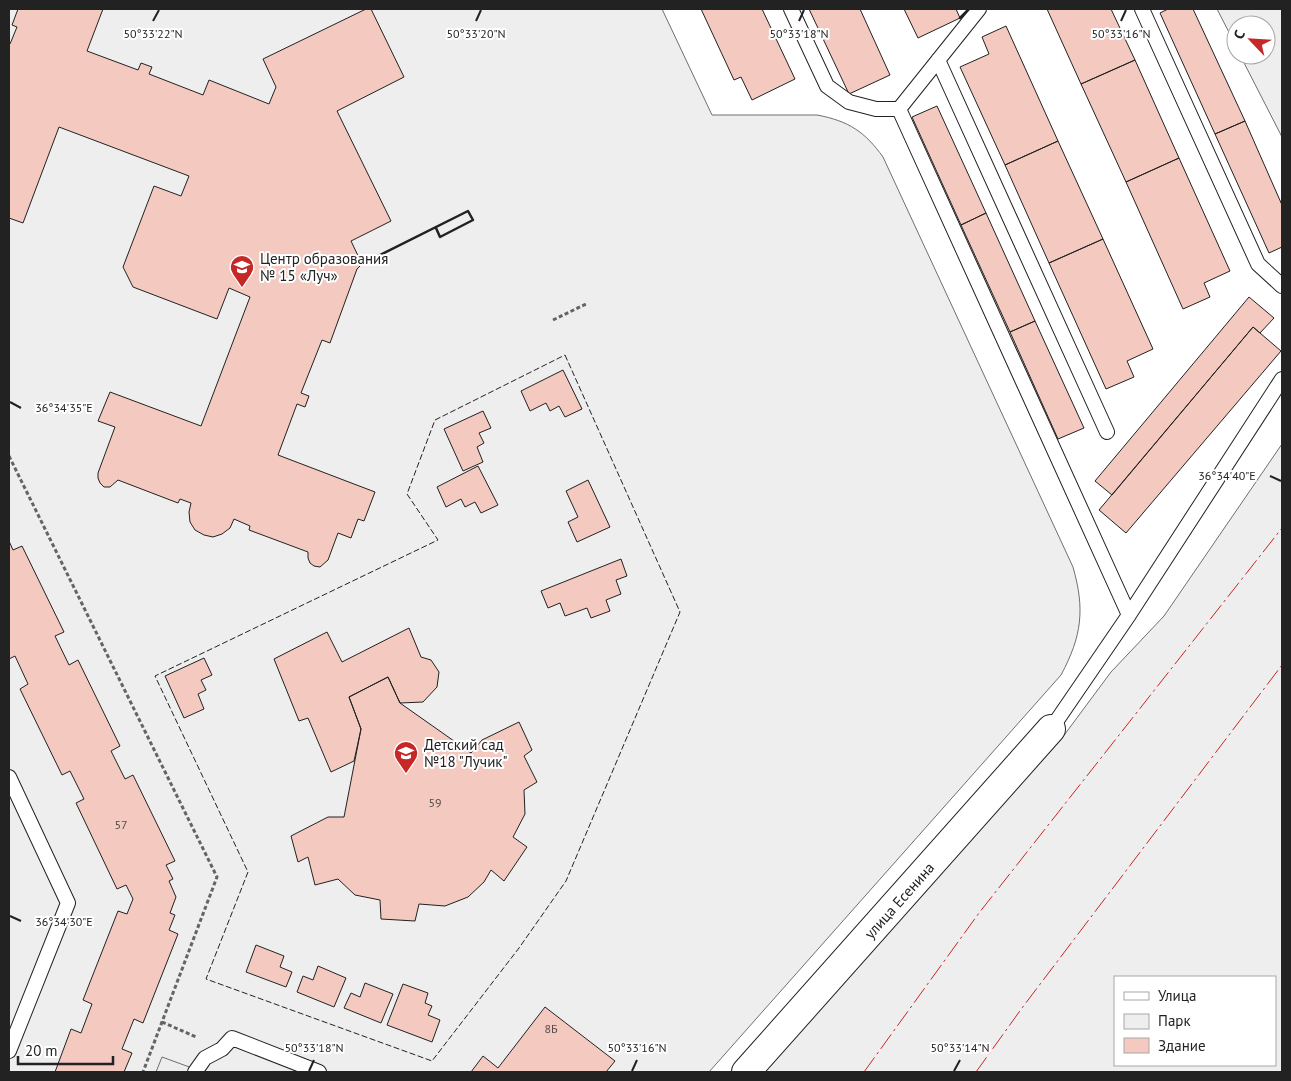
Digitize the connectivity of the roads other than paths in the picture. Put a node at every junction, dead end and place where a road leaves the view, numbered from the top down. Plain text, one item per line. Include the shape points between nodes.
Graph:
1 (792, 9) edge
2 (979, 9) edge
3 (1142, 9) edge
4 (938, 60) junction
5 (899, 109) junction
6 (1282, 286) edge
7 (1282, 379) edge
8 (1107, 432) dead end
9 (1130, 616) junction
10 (1051, 729) joint
11 (9, 777) edge
12 (9, 1051) edge
13 (195, 1072) edge
14 (319, 1072) edge
15 (746, 1072) edge

1 - 5 lane via 828,86 849,102 876,109
2 - 4 lane
3 - 6 lane via 1258,264
4 - 5 lane
4 - 8 lane
5 - 9 lane
7 - 9 lane
9 - 10 lane
10 - 15 street, улица Есенина
11 - 12 lane via 68,903
13 - 14 lane via 205,1058 222,1049 232,1038

